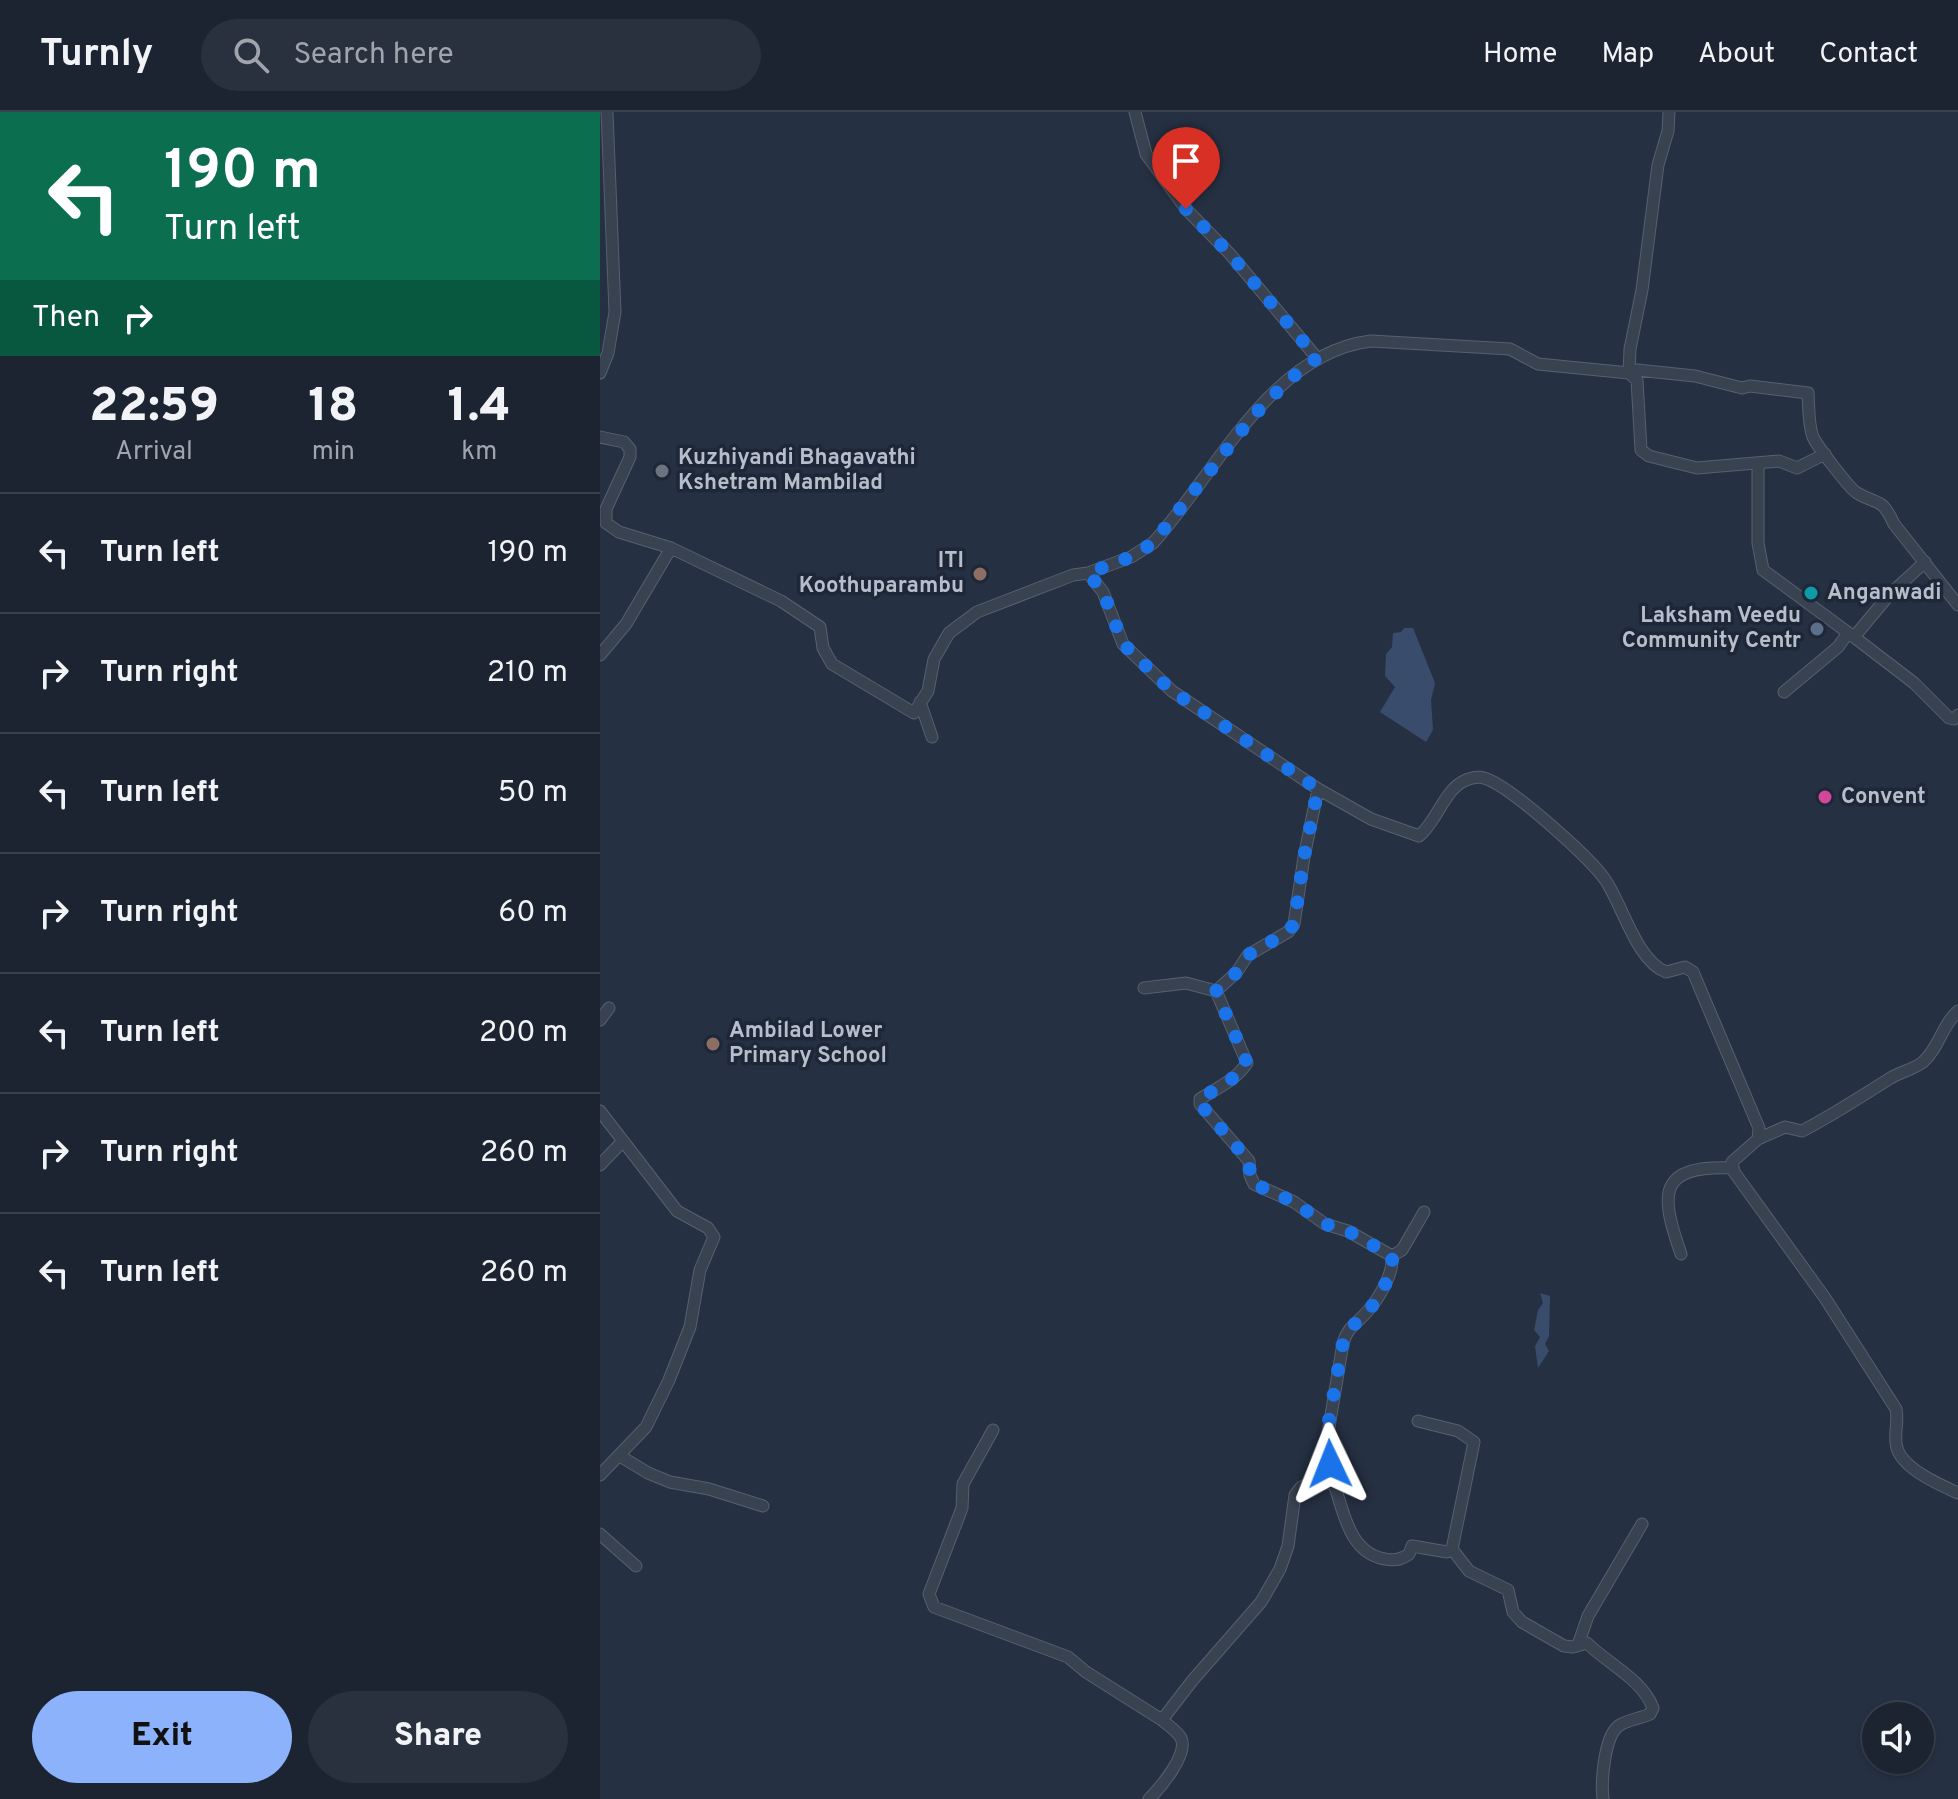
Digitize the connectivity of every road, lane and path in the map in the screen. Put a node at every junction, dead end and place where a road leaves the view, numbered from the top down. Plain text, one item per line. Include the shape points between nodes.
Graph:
1 (607, 112) edge
2 (1135, 112) edge
3 (1669, 112) edge
4 (1317, 358) junction
5 (600, 373) edge
6 (1629, 373) junction
7 (600, 437) edge
8 (1825, 454) junction
9 (1758, 463) junction
10 (671, 548) junction
11 (1925, 562) junction
12 (1088, 573) junction
13 (1958, 605) edge
14 (1851, 635) junction
15 (600, 655) edge
16 (1784, 692) dead end
17 (920, 702) junction
18 (1958, 715) edge
19 (932, 737) dead end
20 (1318, 789) junction
21 (1144, 988) dead end
22 (1216, 991) junction
23 (609, 1008) dead end
24 (1958, 1011) edge
25 (600, 1020) edge
26 (600, 1111) edge
27 (1758, 1139) junction
28 (623, 1141) junction
29 (600, 1165) edge
30 (1732, 1168) junction
31 (1424, 1212) dead end
32 (1681, 1254) dead end
33 (1392, 1256) junction
34 (1418, 1421) dead end
35 (993, 1430) dead end
36 (620, 1456) junction
37 (600, 1475) edge
38 (1317, 1481) junction
39 (1334, 1484) junction
40 (1958, 1493) edge
41 (1340, 1499) junction
42 (763, 1506) dead end
43 (1642, 1524) dead end
44 (600, 1534) edge
45 (1452, 1549) junction
46 (636, 1566) dead end
47 (1578, 1645) junction
48 (1162, 1720) junction
49 (1149, 1799) edge
50 (1603, 1799) edge

1 - 5 street via 615,312
2 - 4 street via 1146,154 1186,209
3 - 6 street
4 - 6 street via 1371,341 1510,349 1538,364
4 - 12 street via 1254,415 1153,543
6 - 8 street via 1695,376 1728,386 1808,393 1814,438
6 - 9 street via 1637,380 1641,450 1649,456 1697,468
7 - 10 street via 624,442 630,449 606,509 606,523
8 - 9 street via 1797,468 1779,461
8 - 11 street via 1857,494 1882,503
9 - 14 street via 1763,570
10 - 15 street via 626,624
10 - 17 street via 781,601 820,627 832,664 914,713
11 - 13 street
11 - 14 street
12 - 17 street via 977,612 949,633
12 - 20 street via 1103,592 1123,644 1172,691
14 - 16 street
14 - 18 street via 1914,683 1949,718
17 - 19 street
20 - 22 street via 1294,924 1248,955
20 - 27 street via 1371,819 1419,836 1454,789 1480,776 1555,830 1605,880 1649,962 1666,972 1685,967 1693,972 1759,1128
21 - 22 street via 1186,983
22 - 33 street via 1247,1063 1239,1077 1200,1099 1200,1104 1249,1161 1254,1184
23 - 25 street
24 - 27 street via 1918,1065 1802,1131 1785,1127
26 - 28 street
27 - 30 street
28 - 29 street
28 - 36 street via 677,1211 714,1237 700,1270 690,1327 669,1380 646,1427
30 - 32 street via 1692,1169 1673,1181 1668,1207
30 - 40 street via 1896,1409 1900,1455 1927,1479
31 - 33 street via 1402,1250
33 - 39 street via 1393,1266 1367,1313 1346,1331 1326,1445
34 - 45 street via 1458,1431 1474,1442
35 - 48 street via 963,1484 962,1508 929,1594 934,1607 1068,1657
36 - 37 street
36 - 42 street via 670,1482
38 - 39 street
38 - 41 street
38 - 48 street via 1295,1495 1288,1546 1261,1602
39 - 41 street
41 - 45 street via 1357,1544 1380,1559 1403,1559 1412,1546
43 - 47 street via 1588,1616
44 - 46 street
45 - 47 street via 1469,1571 1508,1590 1513,1612 1522,1622 1564,1646
47 - 50 street via 1587,1643 1613,1664 1644,1691 1653,1708 1611,1734
48 - 49 street via 1175,1730 1183,1749

